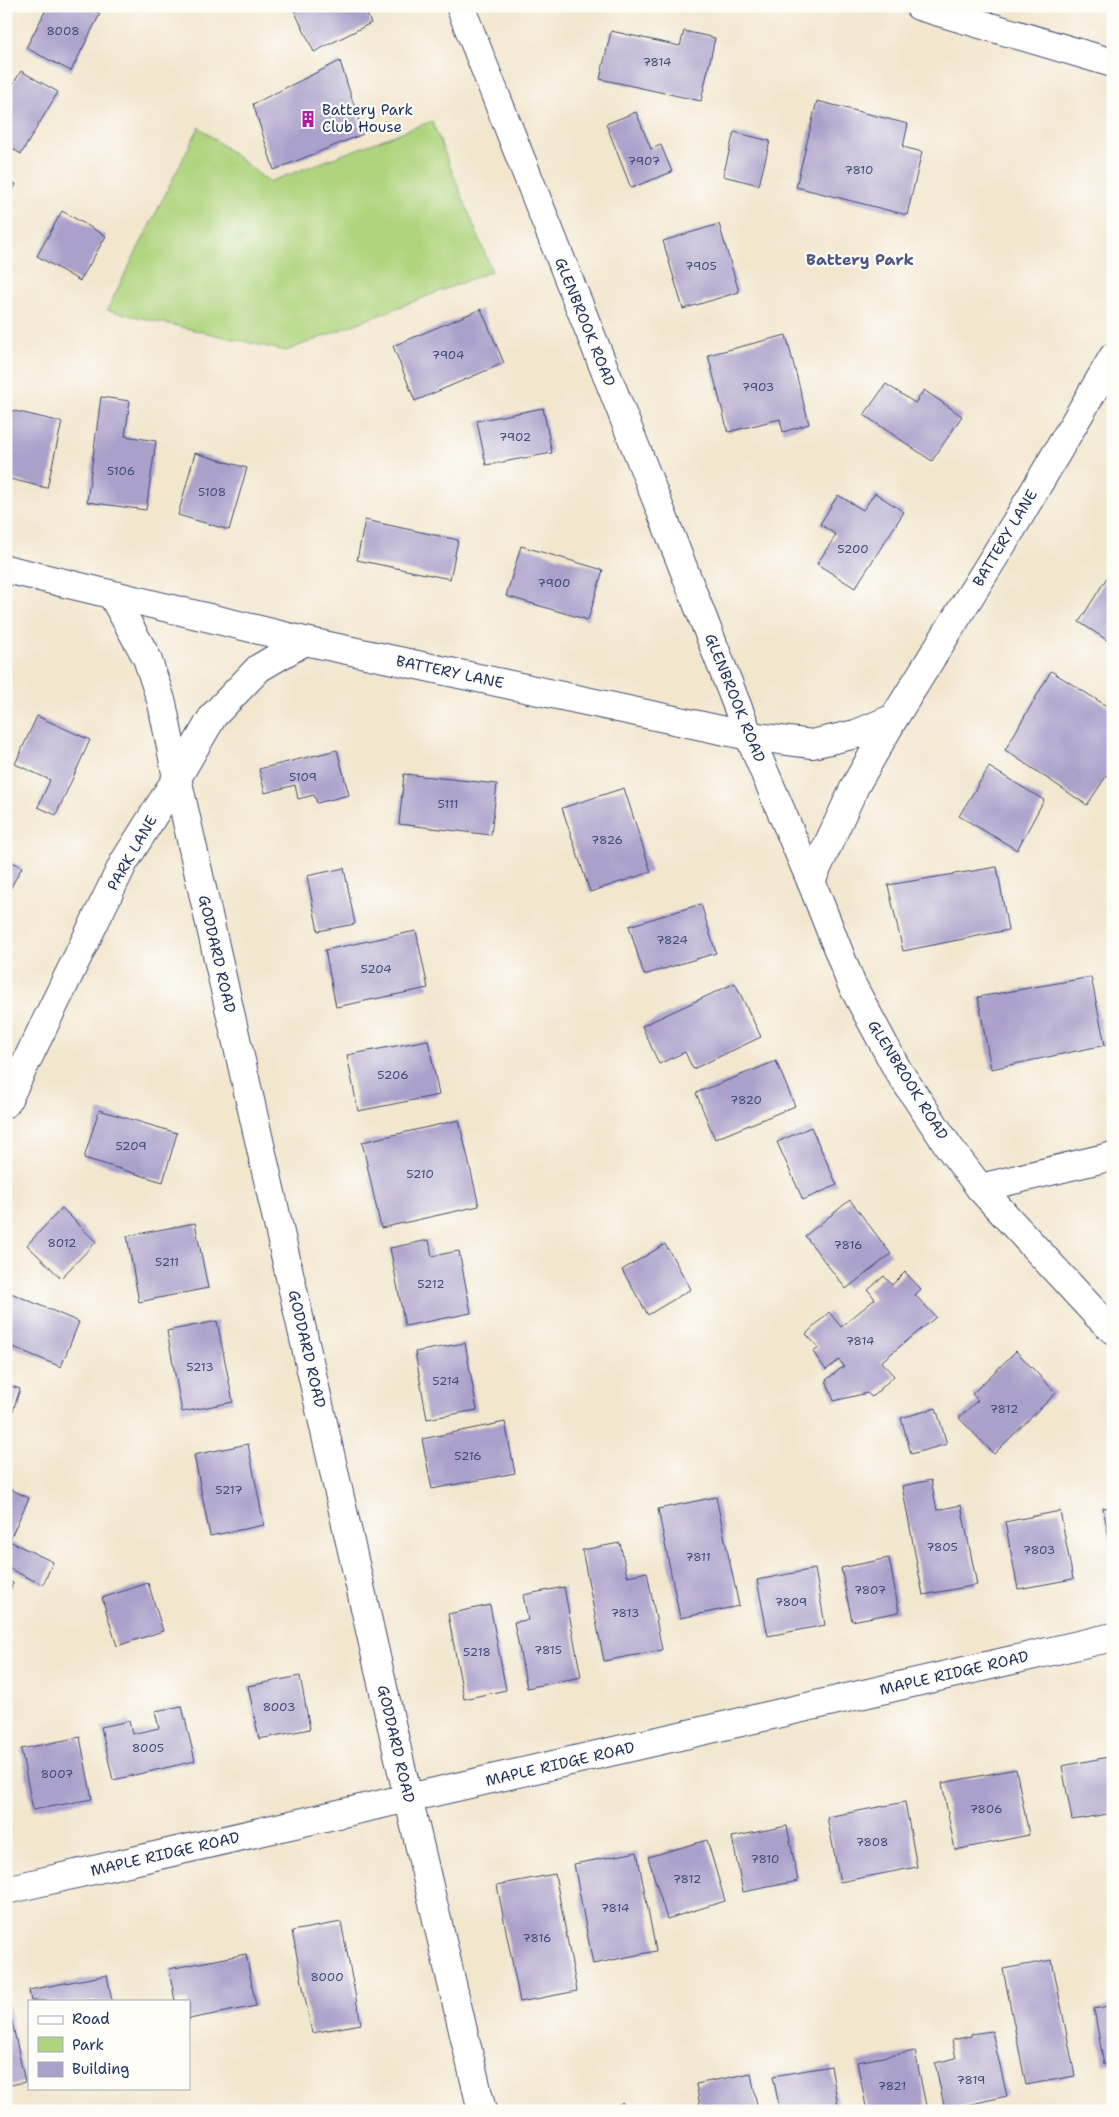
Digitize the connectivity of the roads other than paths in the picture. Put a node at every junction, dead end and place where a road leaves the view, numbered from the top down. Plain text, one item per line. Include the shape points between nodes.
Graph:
1 (460, 6) edge
2 (918, 6) edge
3 (1113, 63) edge
4 (1113, 357) edge
5 (6, 569) edge
6 (112, 595) junction
7 (305, 641) junction
8 (894, 718) junction
9 (749, 736) junction
10 (177, 778) junction
11 (811, 881) junction
12 (6, 1103) edge
13 (1113, 1156) edge
14 (980, 1188) junction
15 (1113, 1330) edge
16 (1113, 1637) edge
17 (409, 1798) junction
18 (6, 1890) edge
19 (482, 2111) edge

1 - 9 street, GLENBROOK ROAD
2 - 3 street
4 - 8 street, BATTERY LANE via 1016,522
5 - 6 street, BATTERY LANE
6 - 7 street, BATTERY LANE
6 - 10 street, GODDARD ROAD via 147,658 162,703
7 - 9 street, BATTERY LANE
7 - 10 street, PARK LANE via 259,668 213,716
8 - 9 street, BATTERY LANE via 856,734 812,744
8 - 11 street, BATTERY LANE via 855,786
9 - 11 street, GLENBROOK ROAD
10 - 12 street, PARK LANE via 124,862
10 - 17 street, GODDARD ROAD
11 - 14 street, GLENBROOK ROAD via 851,983 898,1069
13 - 14 street
14 - 15 street, GLENBROOK ROAD
16 - 17 street, MAPLE RIDGE ROAD
17 - 18 street, MAPLE RIDGE ROAD
17 - 19 street, GODDARD ROAD

